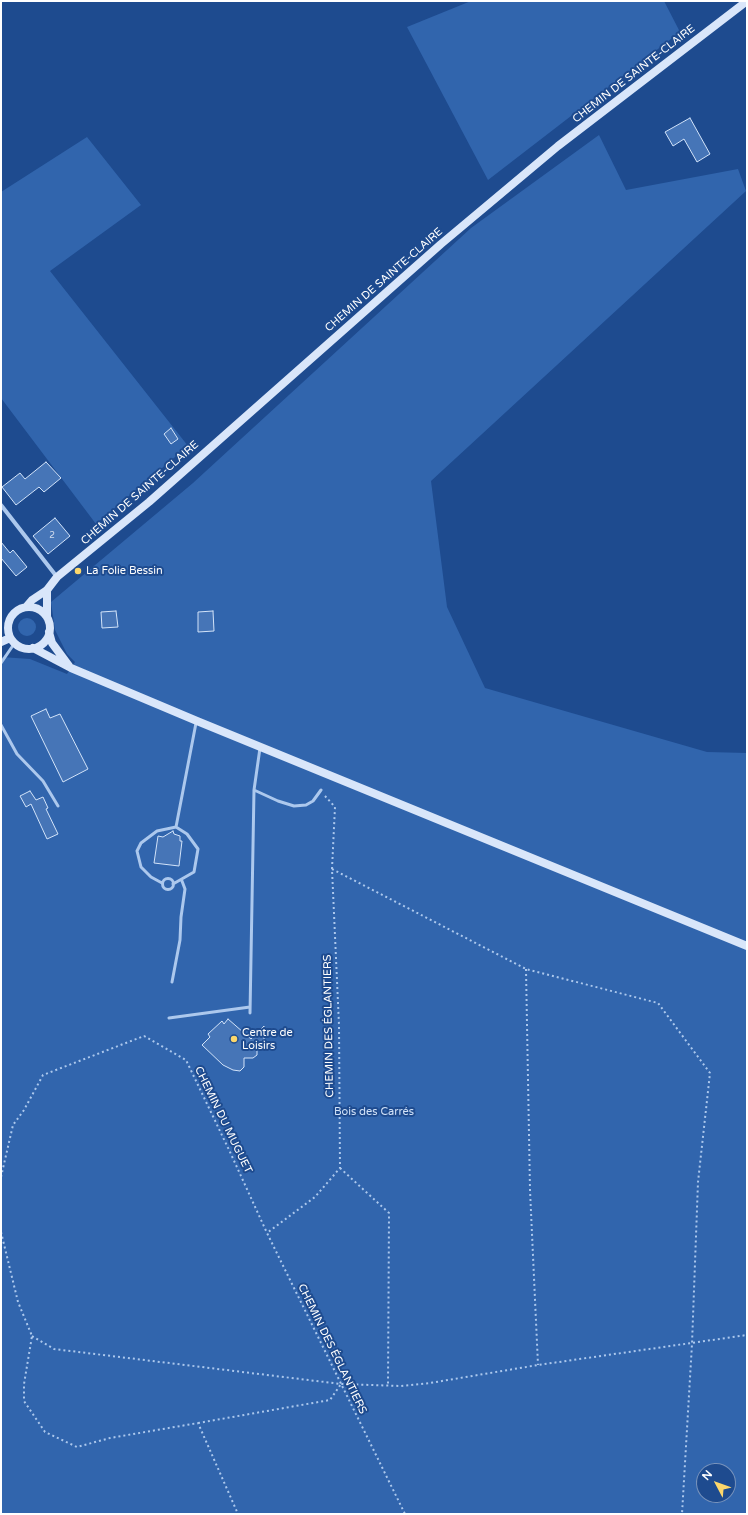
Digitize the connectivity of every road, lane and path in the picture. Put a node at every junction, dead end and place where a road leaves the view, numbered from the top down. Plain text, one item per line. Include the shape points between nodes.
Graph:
1 (747, 2) edge
2 (1, 505) edge
3 (58, 577) junction
4 (47, 590) junction
5 (26, 607) junction
6 (46, 617) junction
7 (4, 626) edge
8 (49, 632) junction
9 (12, 641) junction
10 (1, 642) edge
11 (33, 648) junction
12 (1, 663) edge
13 (71, 668) junction
14 (197, 721) junction
15 (1, 725) edge
16 (261, 746) junction
17 (254, 790) junction
18 (321, 790) joint
19 (58, 806) dead end
20 (176, 827) junction
21 (332, 870) junction
22 (182, 880) junction
23 (162, 883) junction
24 (173, 884) junction
25 (747, 946) edge
26 (526, 970) junction
27 (172, 982) dead end
28 (250, 1007) junction
29 (250, 1013) dead end
30 (169, 1018) dead end
31 (340, 1168) junction
32 (1, 1177) edge
33 (1, 1232) edge
34 (267, 1233) junction
35 (747, 1335) edge
36 (32, 1336) junction
37 (692, 1344) junction
38 (538, 1365) junction
39 (340, 1384) junction
40 (388, 1385) junction
41 (198, 1423) junction
42 (238, 1514) edge
43 (405, 1514) edge
44 (682, 1514) edge

1 - 3 main road, CHEMIN DE SAINTE-CLAIRE via 558,146 466,223 149,502
2 - 3 street
3 - 4 main road, CHEMIN DE SAINTE-CLAIRE
4 - 5 main road, CHEMIN DE SAINTE-CLAIRE
4 - 6 main road
5 - 6 main road via 38,609
5 - 7 main road via 16,611
6 - 8 main road
7 - 9 main road
8 - 11 main road via 44,643
8 - 13 main road via 52,644
9 - 10 main road
9 - 11 main road via 26,649
9 - 12 lane
11 - 13 main road
13 - 14 main road
14 - 16 main road
14 - 20 lane
15 - 19 lane via 17,754 43,781
16 - 17 lane
16 - 25 main road
17 - 18 lane via 294,806 306,805 313,801
17 - 28 lane
18 - 21 path, CHEMIN DES ÉGLANTIERS via 334,807
20 - 22 lane via 187,834 198,849 194,872
20 - 23 lane via 157,831 141,843 137,851 141,867
21 - 26 path
21 - 31 path, CHEMIN DES ÉGLANTIERS
22 - 24 lane
22 - 27 lane via 185,889 180,918 180,940
23 - 24 lane via 169,878
23 - 24 lane via 167,890 172,888
26 - 37 path via 658,1003 710,1073 698,1182
26 - 38 path via 530,1190
28 - 29 lane
28 - 30 lane
31 - 34 path via 315,1197
31 - 40 path via 389,1213
32 - 34 path, CHEMIN DU MUGUET via 13,1125 43,1074 144,1036 186,1060
33 - 36 path via 18,1302
34 - 39 path, CHEMIN DES ÉGLANTIERS
35 - 37 path
36 - 39 path via 54,1349
36 - 41 path via 24,1384 24,1401 46,1432 77,1447 110,1438
37 - 38 path
37 - 44 path
38 - 40 path via 430,1383
39 - 40 path
39 - 41 path via 330,1400
39 - 43 path, CHEMIN DES ÉGLANTIERS
41 - 42 path

